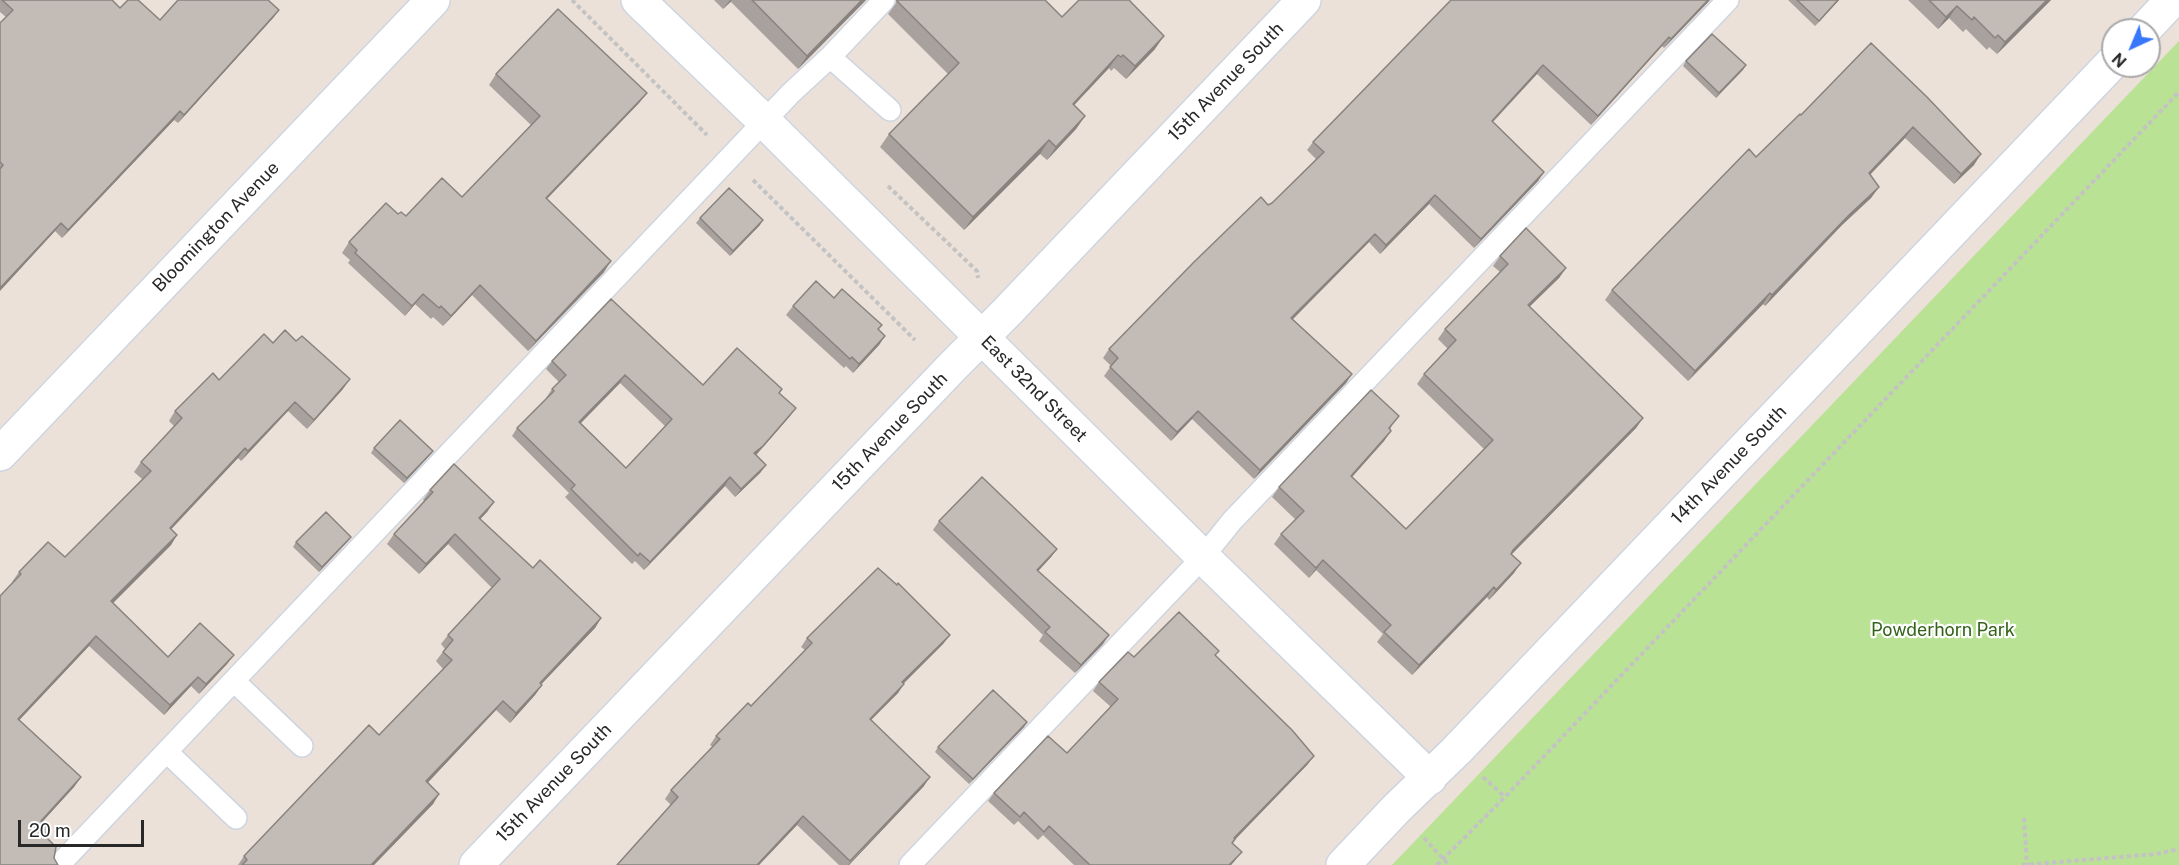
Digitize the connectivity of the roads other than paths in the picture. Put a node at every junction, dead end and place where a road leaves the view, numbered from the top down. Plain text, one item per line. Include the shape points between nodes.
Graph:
1 (433, 0) edge
2 (638, 0) edge
3 (884, 0) edge
4 (1304, 0) edge
5 (1728, 0) edge
6 (2172, 0) edge
7 (2155, 18) edge
8 (830, 57) junction
9 (2101, 75) edge
10 (890, 110) dead end
11 (765, 122) junction
12 (982, 338) junction
13 (0, 454) edge
14 (1203, 557) junction
15 (234, 681) junction
16 (302, 746) dead end
17 (166, 752) junction
18 (1430, 778) junction
19 (236, 818) dead end
20 (59, 865) edge
21 (476, 865) edge
22 (910, 865) edge
23 (1343, 865) edge

1 - 13 street, Bloomington Avenue
2 - 11 street, East 32nd Street
3 - 8 lane
4 - 12 street, 15th Avenue South
5 - 14 lane via 1232,521
6 - 7 street
8 - 10 lane
8 - 11 lane
9 - 18 street, 14th Avenue South
11 - 12 street, East 32nd Street
11 - 15 lane
12 - 14 street, East 32nd Street
12 - 21 street, 15th Avenue South
14 - 18 street, East 32nd Street
14 - 22 lane
15 - 16 lane
15 - 17 lane
17 - 19 lane
17 - 20 lane
18 - 23 street, 14th Avenue South

